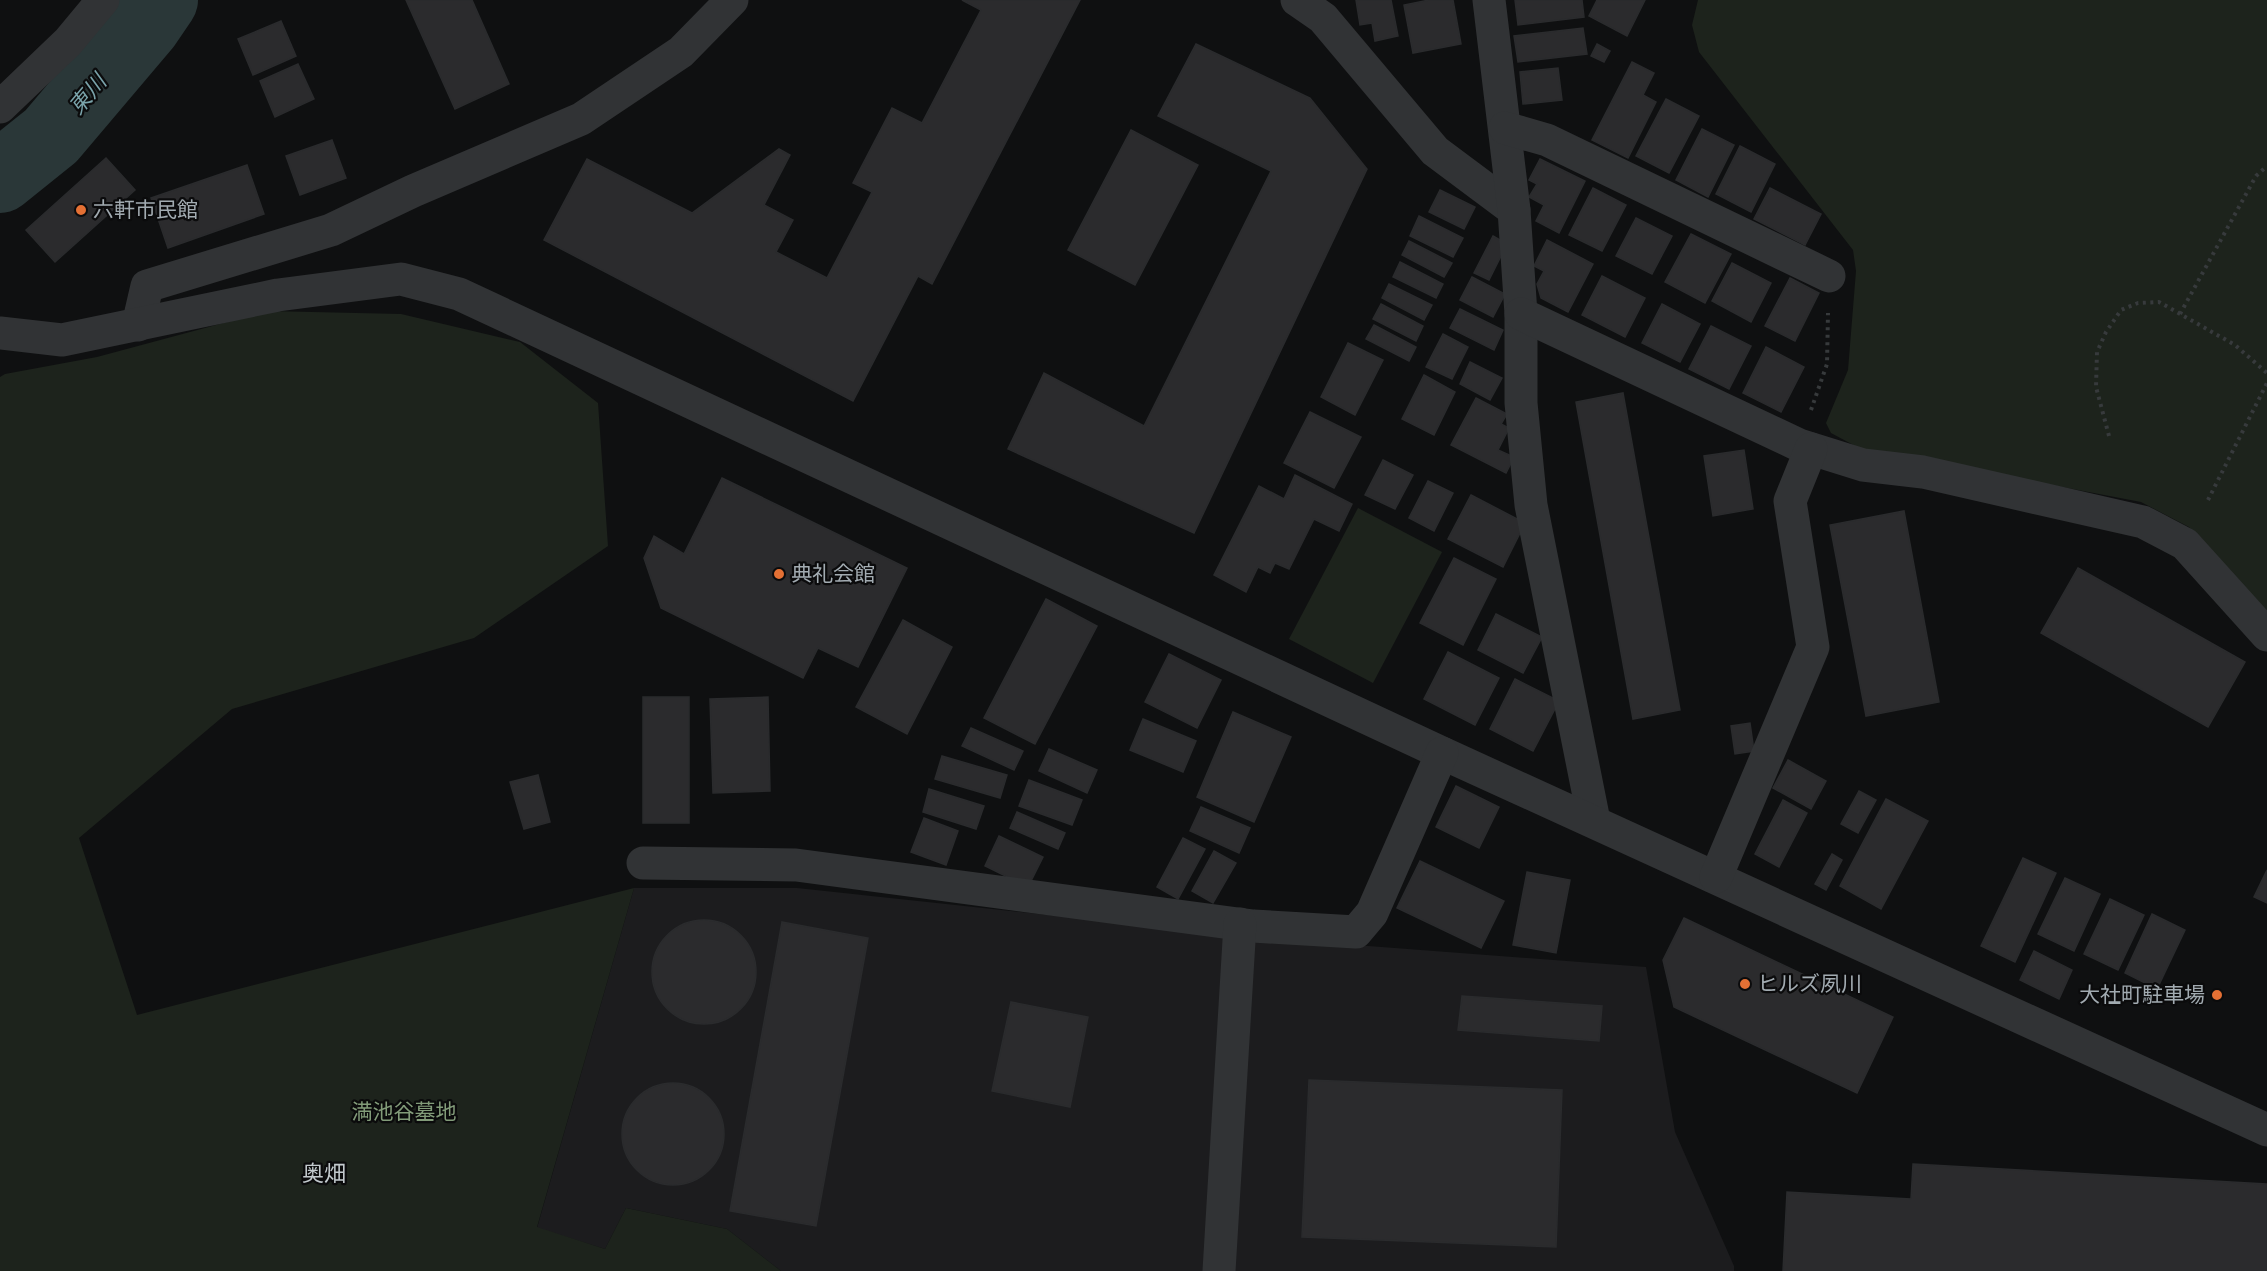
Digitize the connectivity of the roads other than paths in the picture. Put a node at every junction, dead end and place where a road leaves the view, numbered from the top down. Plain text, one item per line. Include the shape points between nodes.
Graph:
1 (103, 0) edge
2 (732, 0) edge
3 (1297, 0) edge
4 (1489, 0) edge
5 (0, 107) edge
6 (1505, 128) junction
7 (1514, 210) junction
8 (1830, 276) road end
9 (1521, 314) junction
10 (138, 325) junction
11 (0, 333) edge
12 (1805, 447) junction
13 (2267, 635) edge
14 (1442, 753) junction
15 (1594, 821) junction
16 (643, 862) dead end
17 (1716, 877) junction
18 (1239, 924) junction
19 (2267, 1130) edge
20 (1219, 1271) edge

1 - 5 street via 69,42
2 - 10 street via 681,52 581,119 332,230 147,286
3 - 7 street via 1323,18 1435,151
4 - 6 street
6 - 7 street
6 - 8 street via 1547,140
7 - 9 street
9 - 12 street
9 - 15 street via 1521,403 1531,505
10 - 11 street via 62,340
10 - 14 street via 278,295 401,279 459,294
12 - 13 street via 1863,465 1923,472 2143,522 2185,544
12 - 17 street via 1790,501 1812,647
14 - 15 street
14 - 18 street via 1372,913 1356,932
15 - 17 street
16 - 18 street via 796,866
17 - 19 street
18 - 20 street

